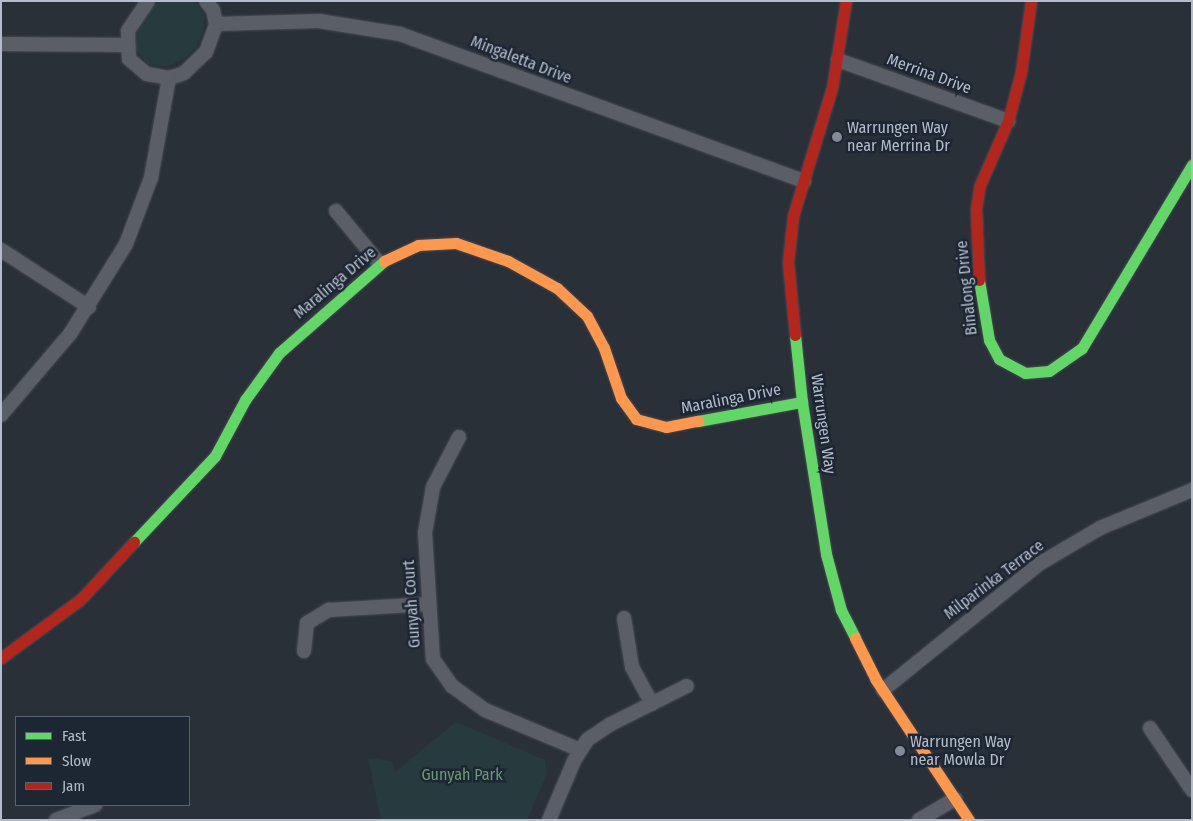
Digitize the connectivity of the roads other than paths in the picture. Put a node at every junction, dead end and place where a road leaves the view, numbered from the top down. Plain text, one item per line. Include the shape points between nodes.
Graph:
1 (148, 1) edge
2 (206, 1) edge
3 (846, 1) edge
4 (1031, 1) edge
5 (216, 24) junction
6 (1, 44) edge
7 (127, 45) junction
8 (838, 60) junction
9 (169, 78) junction
10 (1008, 121) junction
11 (1192, 164) edge
12 (804, 181) junction
13 (336, 211) dead end
14 (1, 250) edge
15 (379, 263) junction
16 (89, 307) junction
17 (802, 402) junction
18 (1, 415) edge
19 (459, 437) dead end
20 (1192, 490) edge
21 (429, 604) junction
22 (624, 618) dead end
23 (304, 651) dead end
24 (1, 658) edge
25 (687, 686) dead end
26 (883, 690) junction
27 (652, 704) junction
28 (1150, 728) dead end
29 (580, 750) junction
30 (1192, 790) edge
31 (955, 799) junction
32 (92, 806) edge
33 (56, 820) edge
34 (549, 820) edge
35 (919, 820) edge
36 (969, 820) edge

1 - 7 street via 133,20
2 - 5 street via 213,10
3 - 8 street, Warrungen Way
4 - 10 street, Binalong Drive via 1021,72
5 - 9 street via 206,52 184,72
5 - 12 street, Mingaletta Drive via 318,21 400,34
6 - 7 street
7 - 9 street via 129,59 136,68 158,78
8 - 10 street, Merrina Drive
8 - 12 street, Warrungen Way
9 - 16 street via 161,134 143,200 126,244
10 - 11 street, Binalong Drive via 980,185 976,209 979,278 988,340 999,359 1024,373 1049,371 1082,348
12 - 17 street, Warrungen Way via 792,216 788,262
13 - 15 street
14 - 16 street
15 - 17 street, Maralinga Drive via 418,245 456,243 508,261 557,288 587,316 604,348 620,398 636,419 666,427
15 - 24 street, Maralinga Drive via 279,353 245,400 215,456 81,599
16 - 18 street via 48,363
17 - 26 street, Warrungen Way via 826,554 838,600
19 - 21 street, Gunyah Court via 433,487 425,533
20 - 26 street, Milparinka Terrace via 1100,528 1039,564
21 - 23 street via 329,610 308,624
21 - 29 street, Gunyah Court via 433,659 452,686 485,710
22 - 27 street via 632,667
25 - 27 street
26 - 31 street, Warrungen Way
27 - 29 street via 599,731
28 - 30 street
29 - 34 street
31 - 35 street
31 - 36 street, Warrungen Way
32 - 33 street

